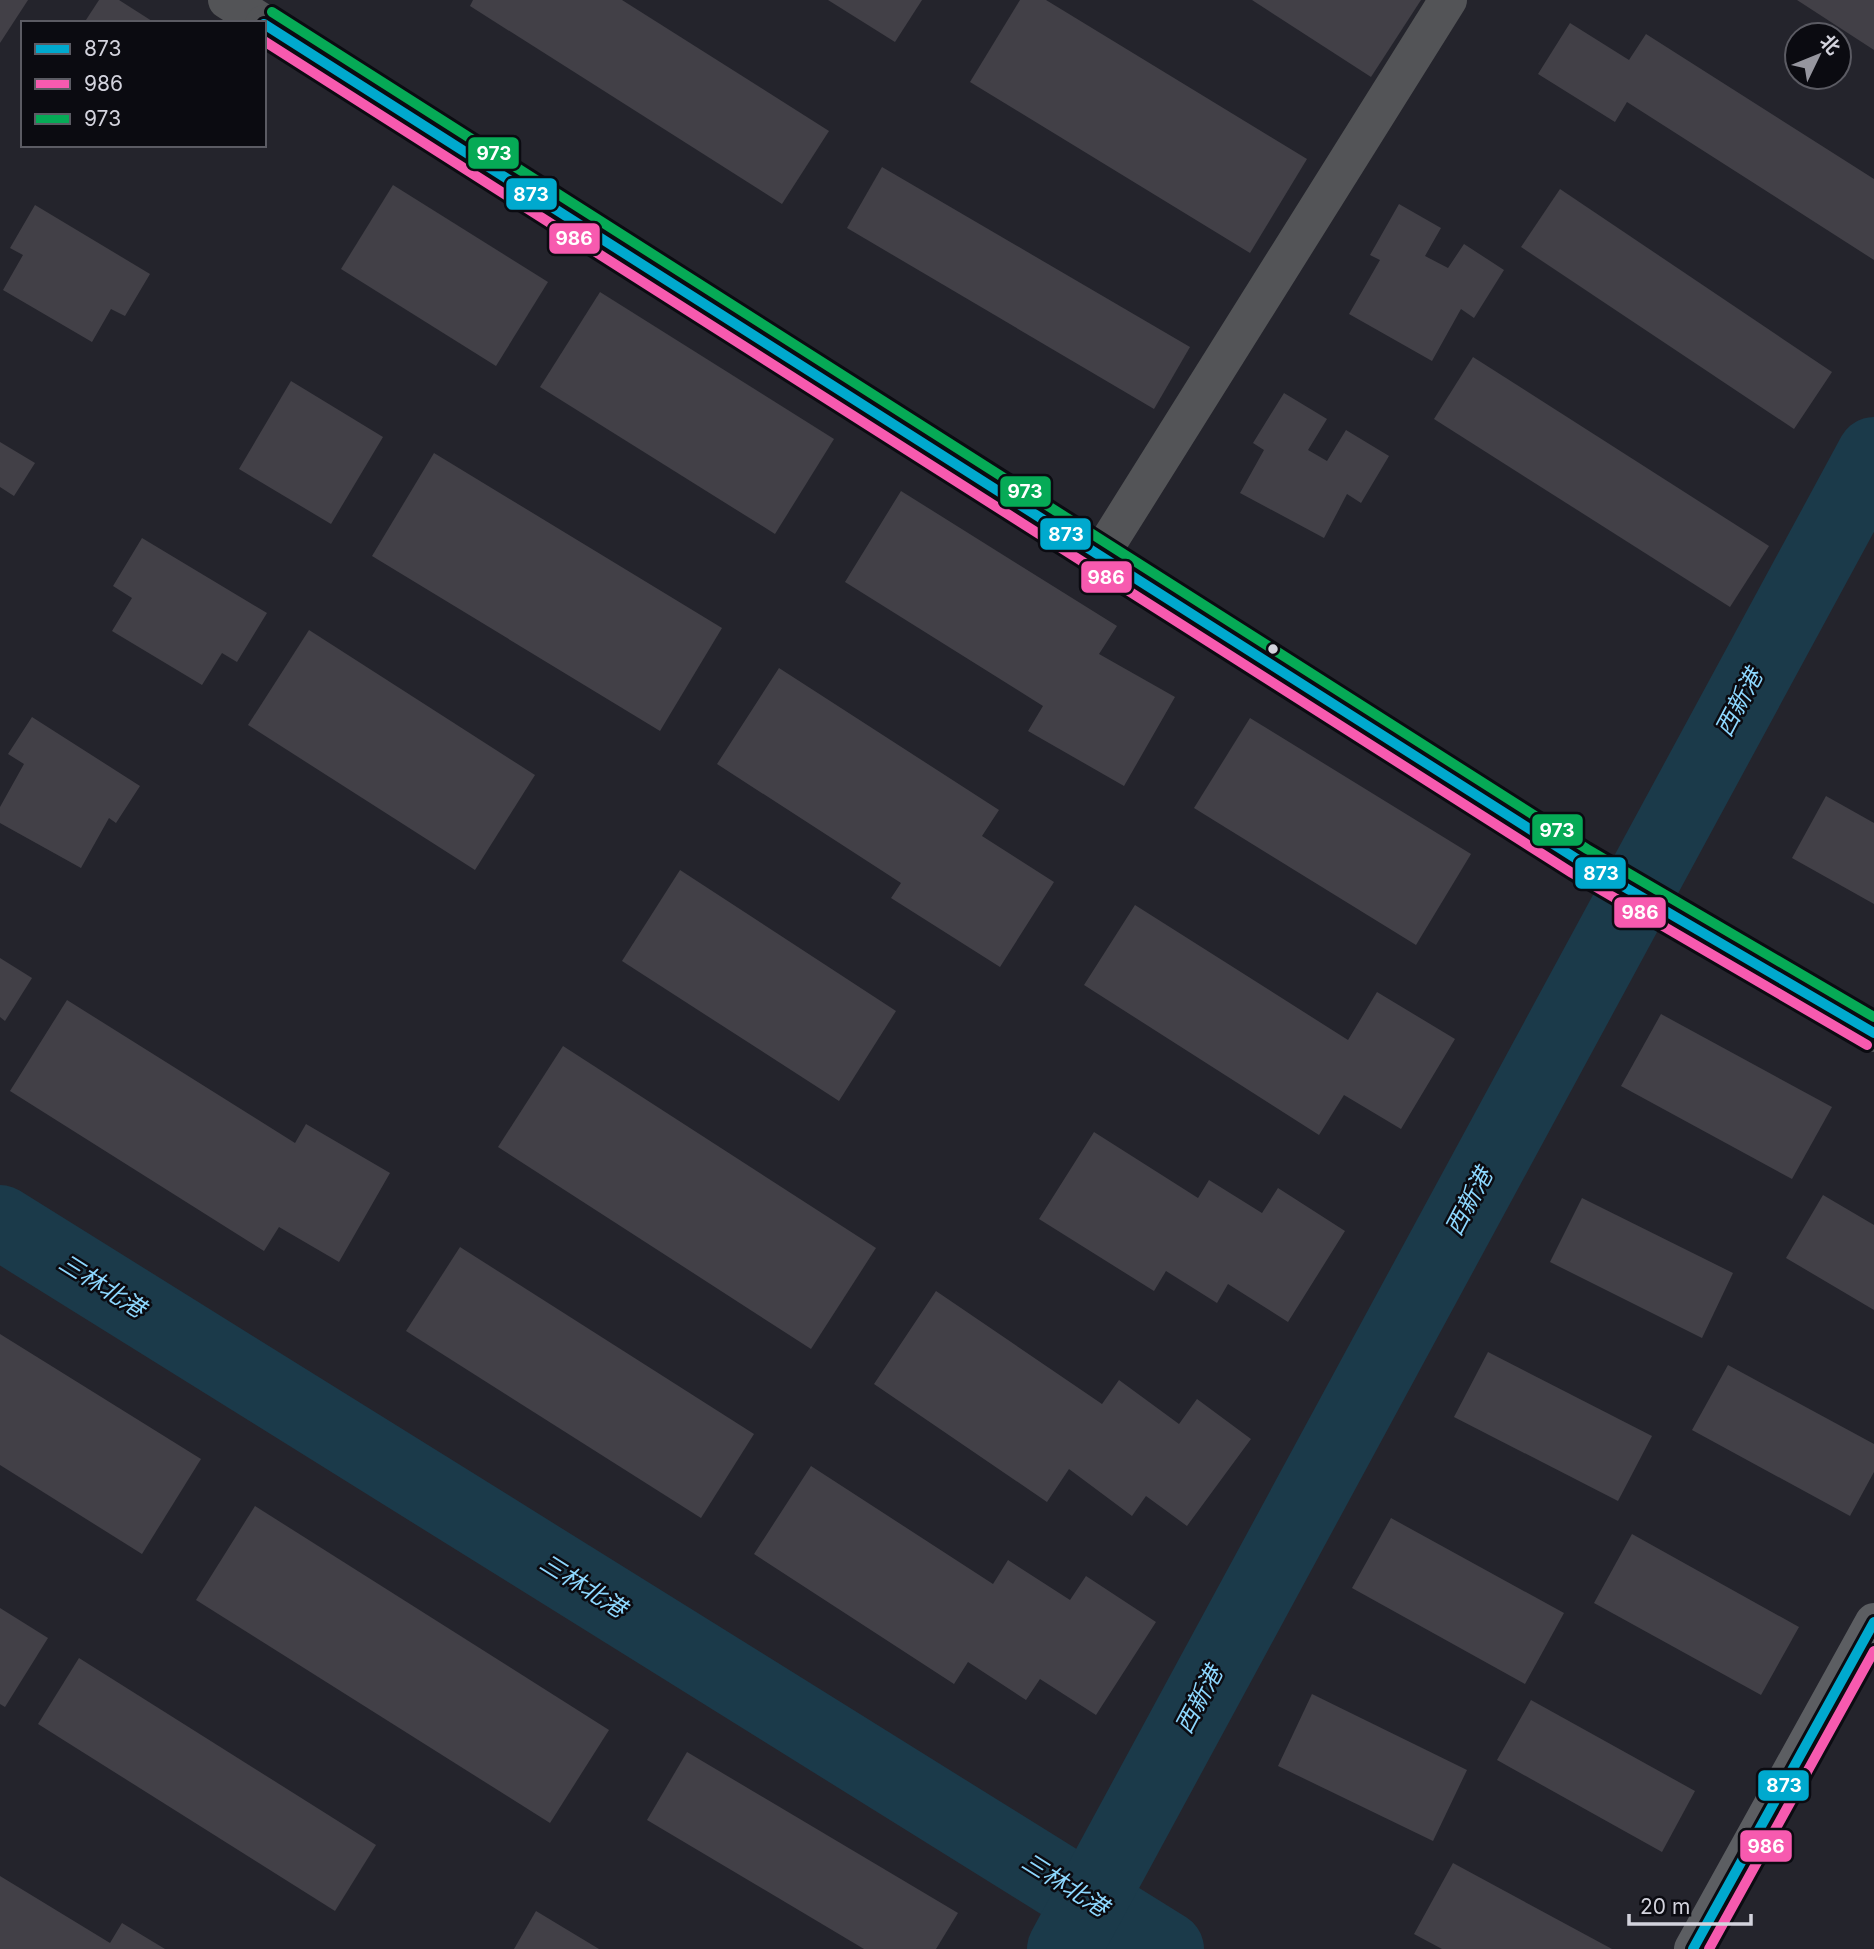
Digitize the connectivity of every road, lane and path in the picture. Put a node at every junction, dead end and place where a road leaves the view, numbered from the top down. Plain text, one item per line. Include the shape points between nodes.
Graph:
1 (227, 0) edge
2 (1448, 0) edge
3 (261, 21) edge
4 (266, 24) edge
5 (1101, 554) junction
6 (1874, 1033) edge
7 (1874, 1622) edge
8 (1693, 1949) edge

1 - 3 street
2 - 5 street
4 - 5 street
5 - 6 street via 1580,861
7 - 8 main road

